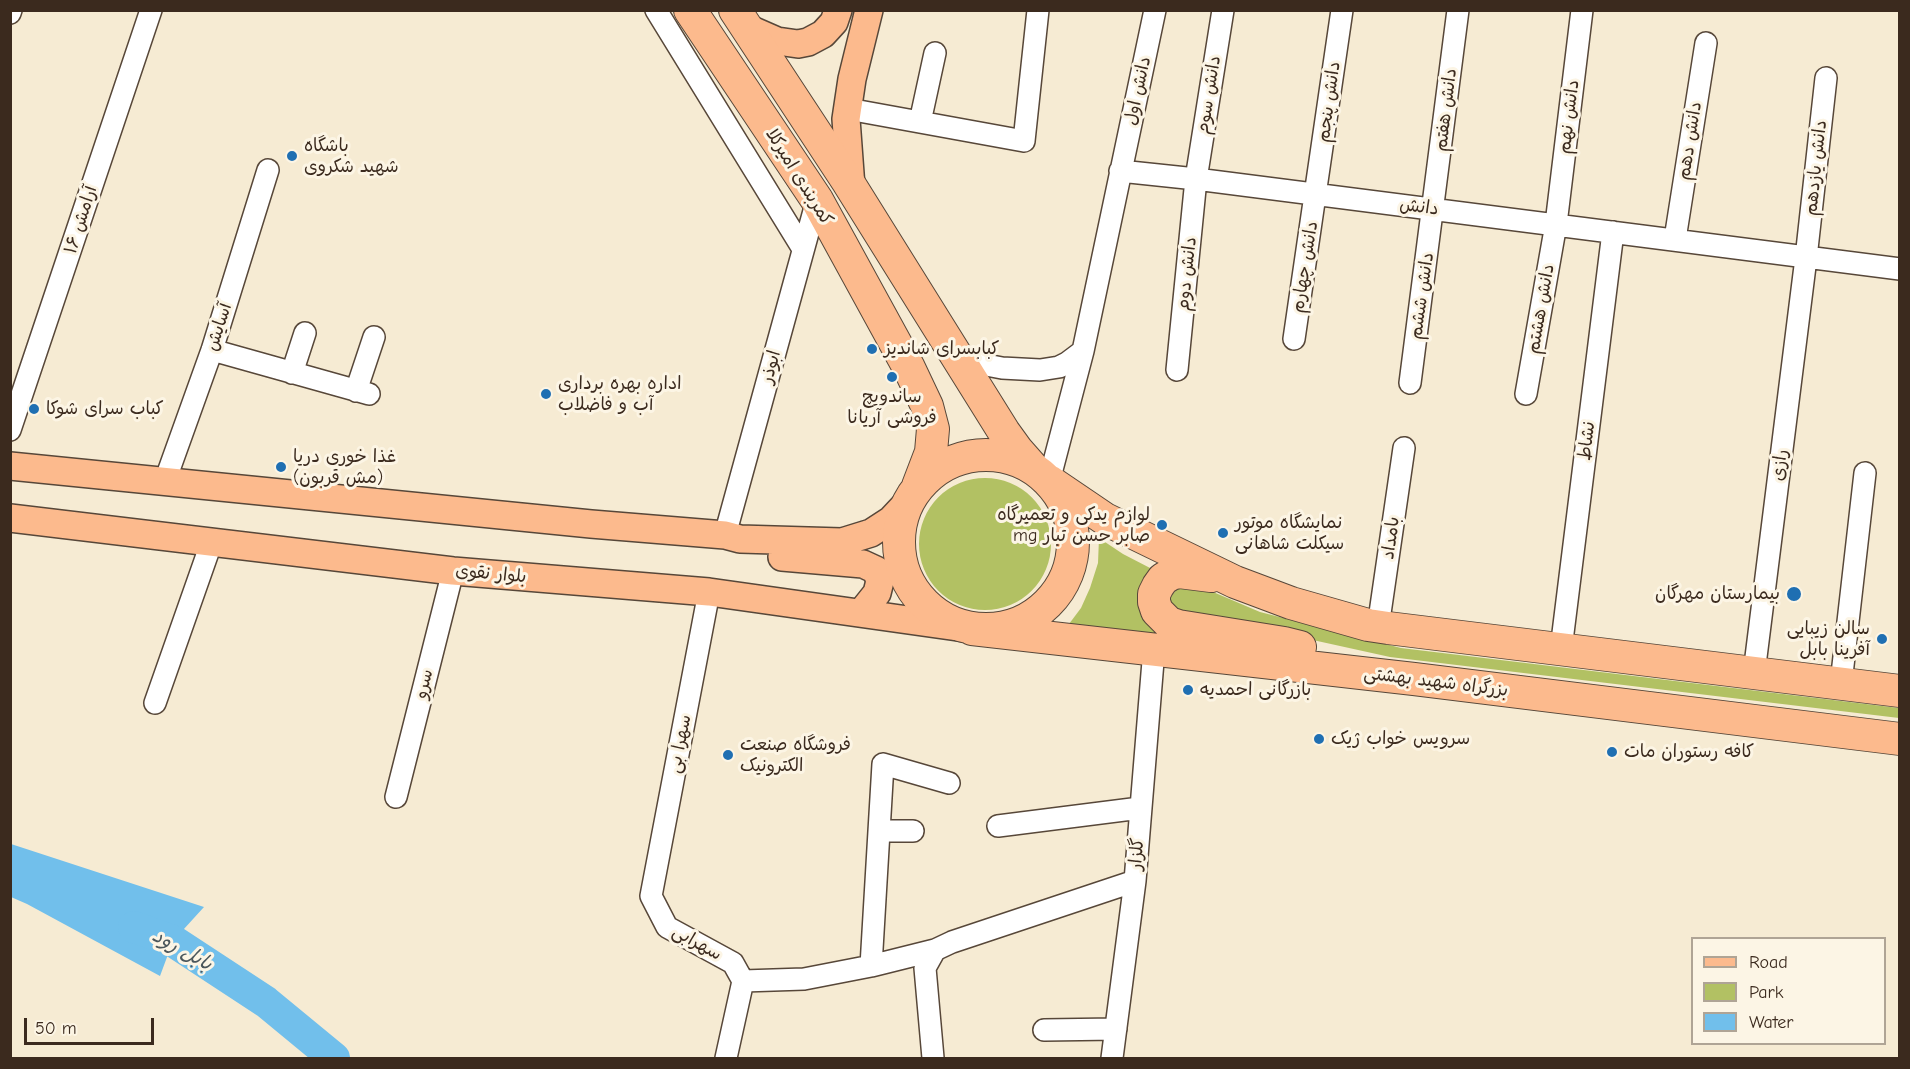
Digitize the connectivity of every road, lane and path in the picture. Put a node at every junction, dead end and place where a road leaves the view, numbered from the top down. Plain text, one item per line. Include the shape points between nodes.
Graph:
1 (151, 10) edge
2 (656, 10) edge
3 (690, 10) edge
4 (838, 10) edge
5 (869, 10) edge
6 (1038, 10) edge
7 (1155, 10) edge
8 (1223, 10) edge
9 (1342, 10) edge
10 (1458, 10) edge
11 (1582, 10) edge
12 (740, 19) edge
13 (1706, 43) dead end
14 (935, 53) dead end
15 (705, 62) junction
16 (1826, 78) dead end
17 (848, 109) junction
18 (920, 122) junction
19 (268, 170) dead end
20 (1120, 171) junction
21 (1196, 179) junction
22 (851, 187) junction
23 (1316, 194) junction
24 (817, 200) junction
25 (1433, 210) junction
26 (1556, 224) junction
27 (1613, 232) junction
28 (1675, 239) junction
29 (803, 249) junction
30 (1806, 258) junction
31 (1899, 268) edge
32 (939, 325) junction
33 (305, 333) dead end
34 (374, 337) dead end
35 (1294, 339) dead end
36 (212, 350) junction
37 (898, 351) junction
38 (1083, 351) junction
39 (960, 360) junction
40 (1177, 370) dead end
41 (292, 373) junction
42 (1410, 383) dead end
43 (1526, 394) dead end
44 (10, 430) edge
45 (1404, 448) dead end
46 (10, 466) edge
47 (1865, 473) dead end
48 (1041, 474) junction
49 (165, 481) junction
50 (913, 495) junction
51 (10, 518) edge
52 (733, 537) junction
53 (212, 541) junction
54 (453, 571) junction
55 (1235, 582) junction
56 (709, 591) junction
57 (861, 613) junction
58 (1378, 627) junction
59 (972, 629) junction
60 (1154, 649) junction
61 (1561, 650) junction
62 (1754, 673) junction
63 (1414, 679) junction
64 (1841, 683) junction
65 (1899, 690) edge
66 (155, 703) dead end
67 (1899, 739) edge
68 (949, 783) dead end
69 (396, 797) dead end
70 (1140, 808) junction
71 (998, 826) dead end
72 (880, 831) junction
73 (914, 831) dead end
74 (1135, 881) junction
75 (651, 896) joint
76 (934, 950) junction
77 (871, 966) junction
78 (743, 981) junction
79 (1116, 1029) junction
80 (1044, 1030) dead end
81 (726, 1059) edge
82 (933, 1059) edge
83 (1112, 1059) edge

1 - 44 street, آرامش ۱۶
2 - 15 street
3 - 15 highway, کمربندی امیرکلا
4 - 12 main road via 823,34 798,44 777,41
5 - 17 main road
6 - 18 street via 1023,141
7 - 20 street, دانش اول
8 - 21 street, دانش سوم
9 - 23 street, دانش پنجم
10 - 25 street, دانش هفتم
11 - 26 street, دانش نهم
12 - 22 highway, کمربندی امیرکلا
13 - 28 street, دانش دهم
14 - 18 street
15 - 24 highway, کمربندی امیرکلا
15 - 29 street
16 - 30 street, دانش یازدهم
17 - 18 street
17 - 22 main road
19 - 36 street, آسایش
20 - 21 street, دانش
20 - 38 street
21 - 23 street, دانش
21 - 40 street, دانش دوم
22 - 32 highway, کمربندی امیرکلا
23 - 25 street, دانش
23 - 35 street, دانش چهارم
24 - 29 street, ابوذر
24 - 37 highway, کمربندی امیرکلا
25 - 26 street, دانش
25 - 42 street, دانش ششم
26 - 27 street, دانش
26 - 43 street, دانش هشتم
27 - 28 street, دانش
27 - 61 street, نشاط
28 - 30 street, دانش
29 - 52 street, ابوذر
30 - 31 street, دانش
30 - 62 street, رازی
32 - 37 highway via 936,349 928,356 909,358
32 - 39 highway, کمربندی امیرکلا
33 - 41 street
34 - 41 street via 362,393
36 - 41 street
36 - 49 street, آسایش
37 - 50 highway, کمربندی امیرکلا via 927,406 933,429 931,452
38 - 39 street via 1059,367 1040,370
38 - 48 street
39 - 48 highway, کمربندی امیرکلا via 1004,432
45 - 58 street, بامداد
46 - 49 main road
47 - 64 street
48 - 50 highway via 1012,458 970,455 933,472
48 - 55 highway via 1105,519
48 - 59 highway via 1062,498 1070,519 1074,540 1064,583 1035,615 1015,625 994,630
49 - 52 main road
50 - 52 main road via 891,520 871,533 842,542
50 - 59 highway via 900,523 898,543 908,582 934,613 952,624
51 - 53 main road, بلوار نقوی
52 - 57 main road via 766,555 863,564 876,570 880,581 877,593
53 - 54 main road, بلوار نقوی
53 - 66 street
54 - 56 main road, بلوار نقوی
54 - 69 street, سرو
55 - 58 highway
55 - 63 highway via 1201,574 1171,574 1158,586 1154,603 1169,623 1178,626 1284,643
56 - 57 main road, بلوار نقوی
56 - 75 street, سهرا بی
57 - 59 main road, بلوار نقوی
58 - 61 highway
59 - 60 highway, بزرگراه شهید بهشتی
60 - 63 highway, بزرگراه شهید بهشتی
60 - 70 street, گلزار
61 - 62 highway
62 - 64 highway
63 - 67 highway, بزرگراه شهید بهشتی
64 - 65 highway
68 - 72 street via 883,764
70 - 71 street
70 - 74 street, گلزار
72 - 73 street
72 - 77 street
74 - 76 street
74 - 79 street, گلزار
75 - 78 street, سهرابی via 667,927 733,963
76 - 77 street
76 - 82 street via 925,968
77 - 78 street via 804,979
78 - 81 street
79 - 80 street
79 - 83 street, گلزار

